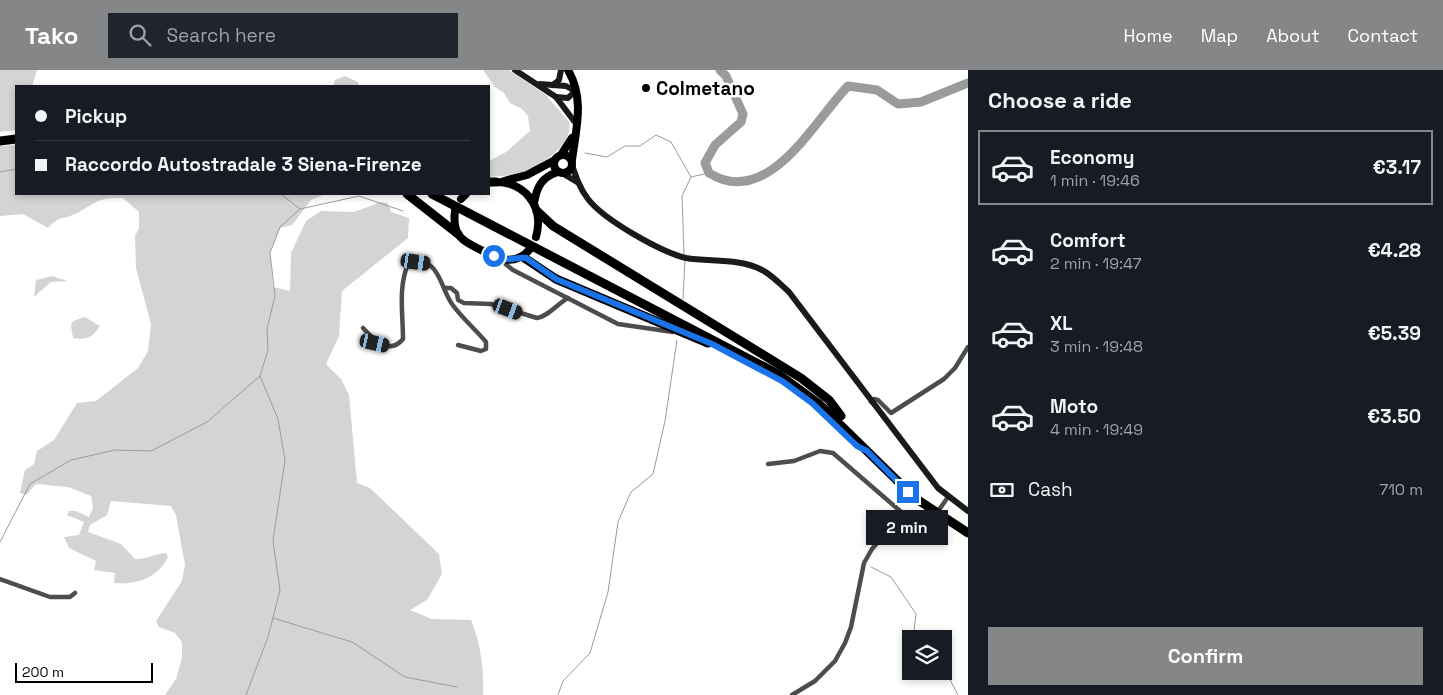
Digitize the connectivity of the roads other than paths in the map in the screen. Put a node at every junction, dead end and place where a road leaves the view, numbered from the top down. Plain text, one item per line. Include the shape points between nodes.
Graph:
1 (515, 70) edge
2 (562, 70) edge
3 (568, 70) edge
4 (537, 83) junction
5 (553, 85) junction
6 (573, 91) junction
7 (556, 97) junction
8 (576, 121) junction
9 (15, 134) edge
10 (0, 136) edge
11 (15, 139) edge
12 (0, 142) edge
13 (558, 157) junction
14 (572, 163) junction
15 (560, 172) junction
16 (494, 182) edge
17 (579, 185) junction
18 (408, 195) edge
19 (434, 195) edge
20 (446, 195) edge
21 (536, 207) junction
22 (455, 211) dead end
23 (458, 234) junction
24 (536, 237) dead end
25 (530, 249) dead end
26 (497, 258) junction
27 (520, 258) junction
28 (518, 272) junction
29 (445, 288) junction
30 (568, 298) junction
31 (362, 328) dead end
32 (673, 332) dead end
33 (458, 345) dead end
34 (968, 346) edge
35 (871, 402) junction
36 (841, 416) junction
37 (867, 451) junction
38 (768, 464) dead end
39 (948, 497) junction
40 (968, 511) edge
41 (907, 517) junction
42 (968, 528) edge
43 (968, 534) edge
44 (0, 578) edge
45 (75, 593) dead end
46 (792, 695) edge

1 - 4 main road
2 - 5 main road via 559,80
2 - 6 main road
3 - 6 main road
3 - 8 main road via 578,96
4 - 5 main road
4 - 7 main road
5 - 6 main road
6 - 7 main road via 567,98
6 - 8 main road
7 - 8 main road
8 - 13 main road via 571,141
8 - 14 main road
9 - 10 highway
11 - 12 highway
13 - 14 main road via 567,156
13 - 15 main road via 555,168
13 - 16 main road via 523,177
14 - 15 main road via 568,172
14 - 17 main road
15 - 17 main road
15 - 21 main road via 542,181
16 - 21 main road via 520,187
17 - 35 main road via 606,216 670,253 746,265 768,274 789,292
18 - 23 highway
19 - 37 highway via 778,374 819,404
20 - 36 highway via 755,355 811,390
21 - 24 main road
21 - 36 highway via 553,226 800,378 829,400
22 - 23 main road
23 - 26 main road
25 - 27 main road
26 - 27 main road
26 - 28 street
27 - 28 street via 515,267
27 - 37 highway via 556,279 712,344 773,376 806,398 857,446
28 - 30 street
29 - 30 street via 451,288 458,300 464,303 491,304 537,318 544,317
29 - 31 street via 436,271 427,264 408,264 402,288 403,340 392,346 375,343
29 - 33 street via 451,303 486,342 486,349 481,351
30 - 32 street via 621,325
34 - 35 street via 944,379 891,413 878,400
35 - 39 main road
36 - 42 highway via 906,483
37 - 43 highway via 915,498
38 - 41 street via 794,461 820,451 834,453
39 - 40 main road
39 - 41 street via 927,527 920,527
41 - 46 street via 894,524 864,563 851,627 835,661 815,681
44 - 45 street via 50,597 70,597

